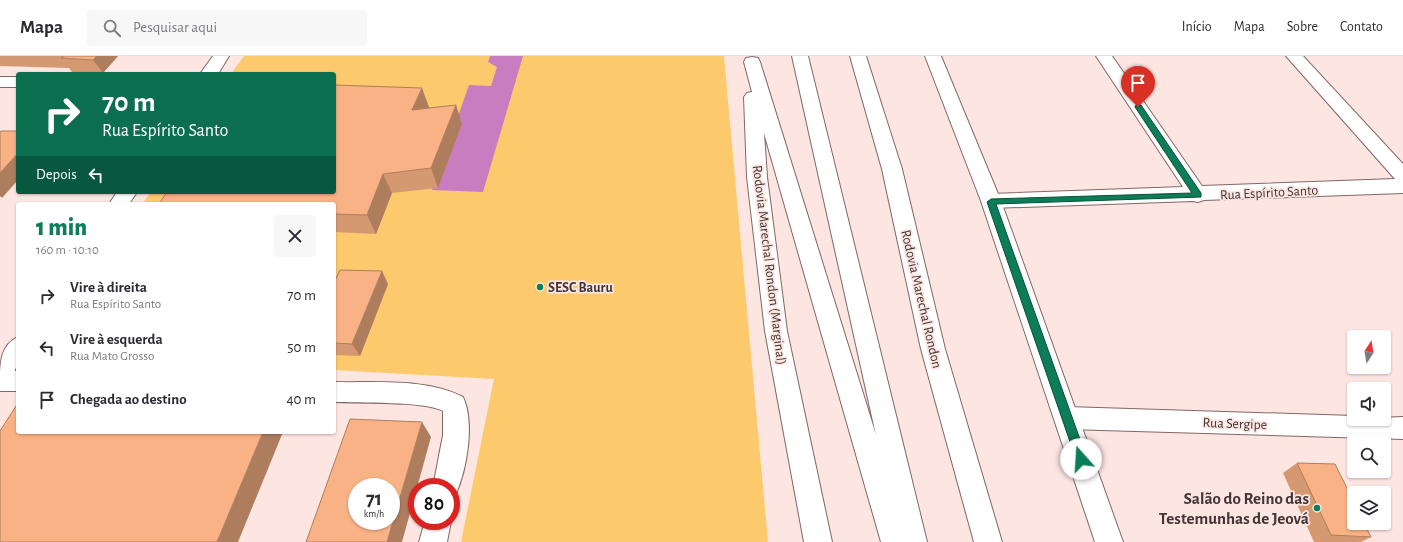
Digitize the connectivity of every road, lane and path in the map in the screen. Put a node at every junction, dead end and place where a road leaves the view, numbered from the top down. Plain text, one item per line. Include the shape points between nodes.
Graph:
1 (221, 56) edge
2 (800, 56) edge
3 (858, 56) edge
4 (932, 56) edge
5 (1104, 56) edge
6 (1294, 56) edge
7 (751, 59) edge
8 (210, 72) edge
9 (0, 82) edge
10 (16, 82) edge
11 (1403, 176) edge
12 (1403, 186) edge
13 (1198, 195) junction
14 (991, 202) junction
15 (16, 350) edge
16 (0, 373) edge
17 (0, 381) edge
18 (16, 382) edge
19 (336, 392) edge
20 (1067, 418) junction
21 (1403, 428) edge
22 (448, 478) edge
23 (436, 530) edge
24 (433, 542) edge
25 (818, 542) edge
26 (894, 542) edge
27 (913, 542) edge
28 (988, 542) edge
29 (1109, 542) edge

1 - 8 main road
2 - 27 main road
3 - 28 main road, Rodovia Marechal Rondon via 892,169 933,349
4 - 14 main road
5 - 13 main road
6 - 11 main road
7 - 25 main road, Rodovia Marechal Rondon (Marginal) via 757,177 776,331
7 - 26 main road
9 - 10 main road
12 - 13 main road, Rua Espírito Santo
13 - 14 main road, Rua Espírito Santo
14 - 20 main road
15 - 16 main road
17 - 18 main road
19 - 22 main road via 416,395 441,398 454,405 457,415
20 - 21 main road, Rua Sergipe
20 - 29 main road
23 - 24 main road

